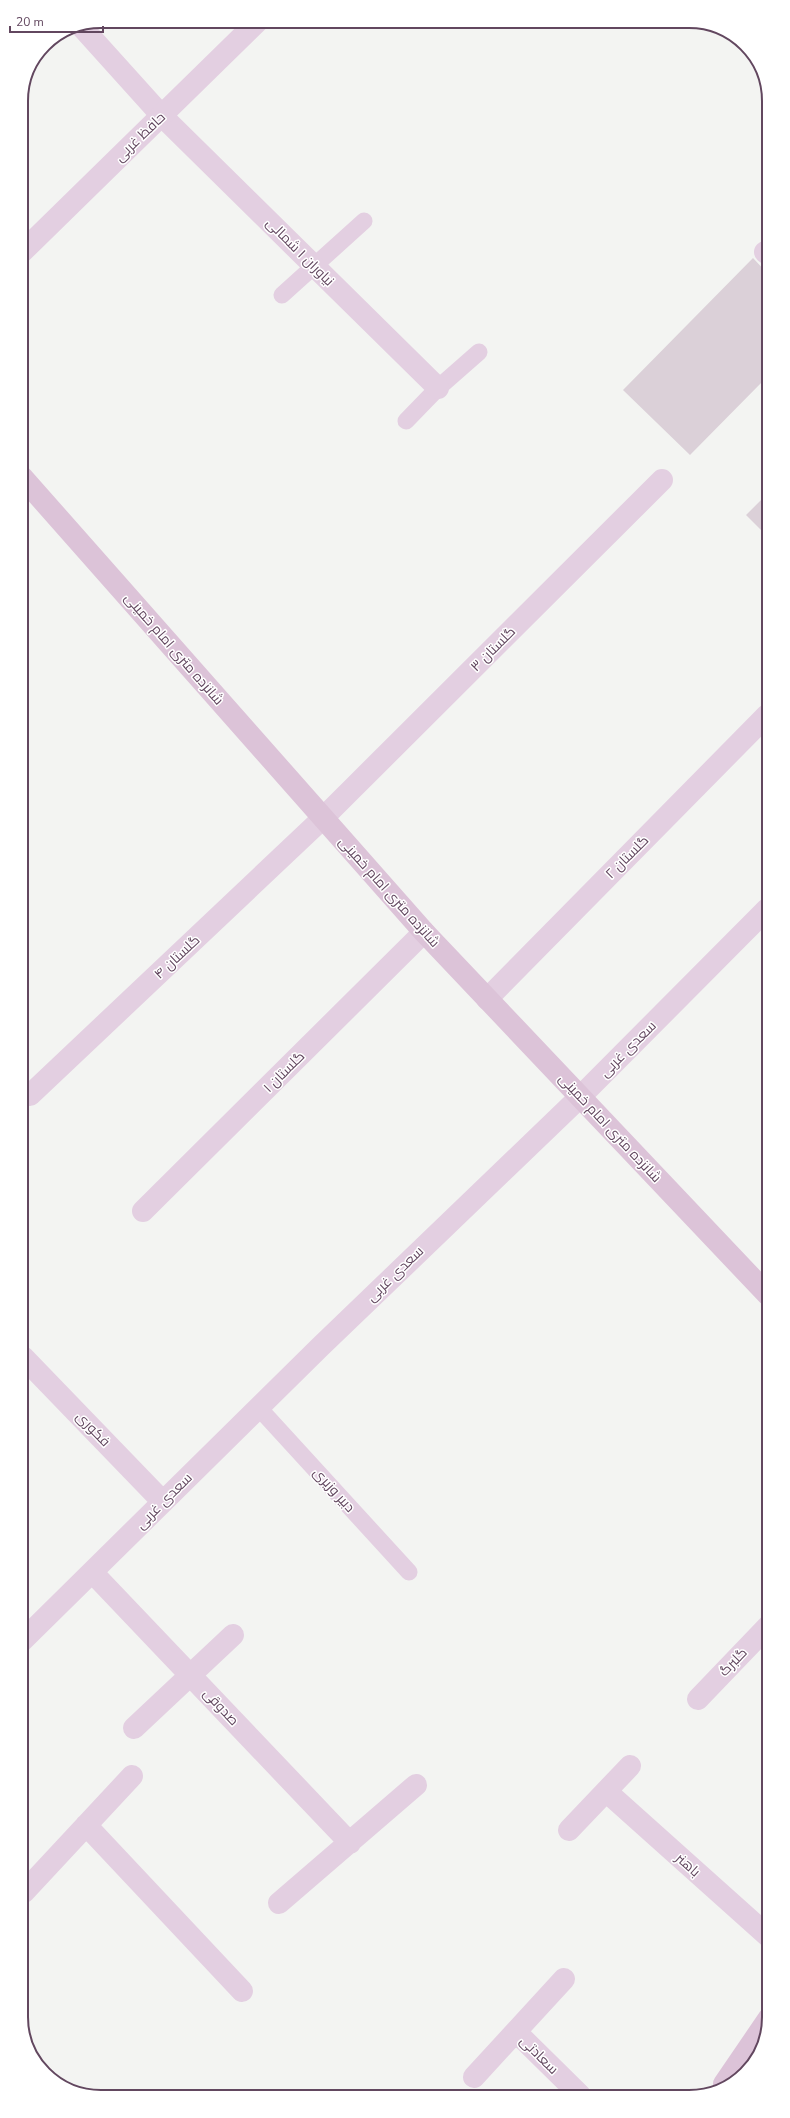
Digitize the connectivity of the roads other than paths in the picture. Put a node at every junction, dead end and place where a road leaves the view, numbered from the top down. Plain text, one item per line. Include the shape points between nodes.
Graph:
1 (251, 28) edge
2 (84, 30) edge
3 (162, 116) junction
4 (364, 221) dead end
5 (28, 246) edge
6 (315, 266) junction
7 (282, 295) dead end
8 (479, 352) dead end
9 (438, 388) junction
10 (406, 421) dead end
11 (662, 480) dead end
12 (28, 484) edge
13 (762, 720) edge
14 (323, 818) junction
15 (762, 914) edge
16 (424, 932) junction
17 (487, 999) junction
18 (30, 1095) dead end
19 (580, 1097) junction
20 (143, 1211) dead end
21 (762, 1289) edge
22 (28, 1362) edge
23 (259, 1408) junction
24 (163, 1502) junction
25 (92, 1572) junction
26 (409, 1572) dead end
27 (762, 1632) edge
28 (28, 1635) edge
29 (233, 1635) dead end
30 (191, 1675) junction
31 (698, 1699) dead end
32 (134, 1728) dead end
33 (630, 1766) dead end
34 (132, 1776) dead end
35 (416, 1786) dead end
36 (607, 1792) junction
37 (86, 1825) junction
38 (569, 1830) dead end
39 (350, 1843) junction
40 (28, 1888) edge
41 (279, 1903) dead end
42 (762, 1931) edge
43 (564, 1979) dead end
44 (242, 1990) dead end
45 (760, 2031) edge
46 (516, 2032) junction
47 (474, 2076) dead end
48 (728, 2079) edge
49 (575, 2090) edge

1 - 3 street, حافظ غربی
2 - 3 street, نیاوران ۱ شمالی
3 - 5 street, حافظ غربی
3 - 6 street, نیاوران ۱ شمالی
4 - 6 lane
6 - 7 lane
6 - 9 street, نیاوران ۱ شمالی
8 - 9 lane
9 - 10 lane
11 - 14 street, گلستان ۳
12 - 14 main road, شانزده متری امام خمینی
13 - 17 street, گلستان ۲
14 - 16 main road, شانزده متری امام خمینی
14 - 18 street, گلستان ۴
15 - 19 street, سعدی غربی
16 - 17 main road, شانزده متری امام خمینی
16 - 20 street, گلستان ۱
17 - 19 main road, شانزده متری امام خمینی
19 - 21 main road, شانزده متری امام خمینی
19 - 23 street, سعدی غربی
22 - 24 street, فکوری
23 - 24 street, سعدی غربی
23 - 26 lane, دبیر وزیری
24 - 25 street, سعدی غربی
25 - 28 street, سعدی غربی
25 - 30 street, صدوقی
27 - 31 street, گلبرگ
29 - 30 street
30 - 32 street
30 - 39 street, صدوقی
33 - 36 street
34 - 37 street
35 - 39 street
36 - 38 street
36 - 42 street, باهنر
37 - 40 street
37 - 44 street
39 - 41 street
43 - 46 street
45 - 48 main road
46 - 47 street
46 - 49 street, سعادتی

